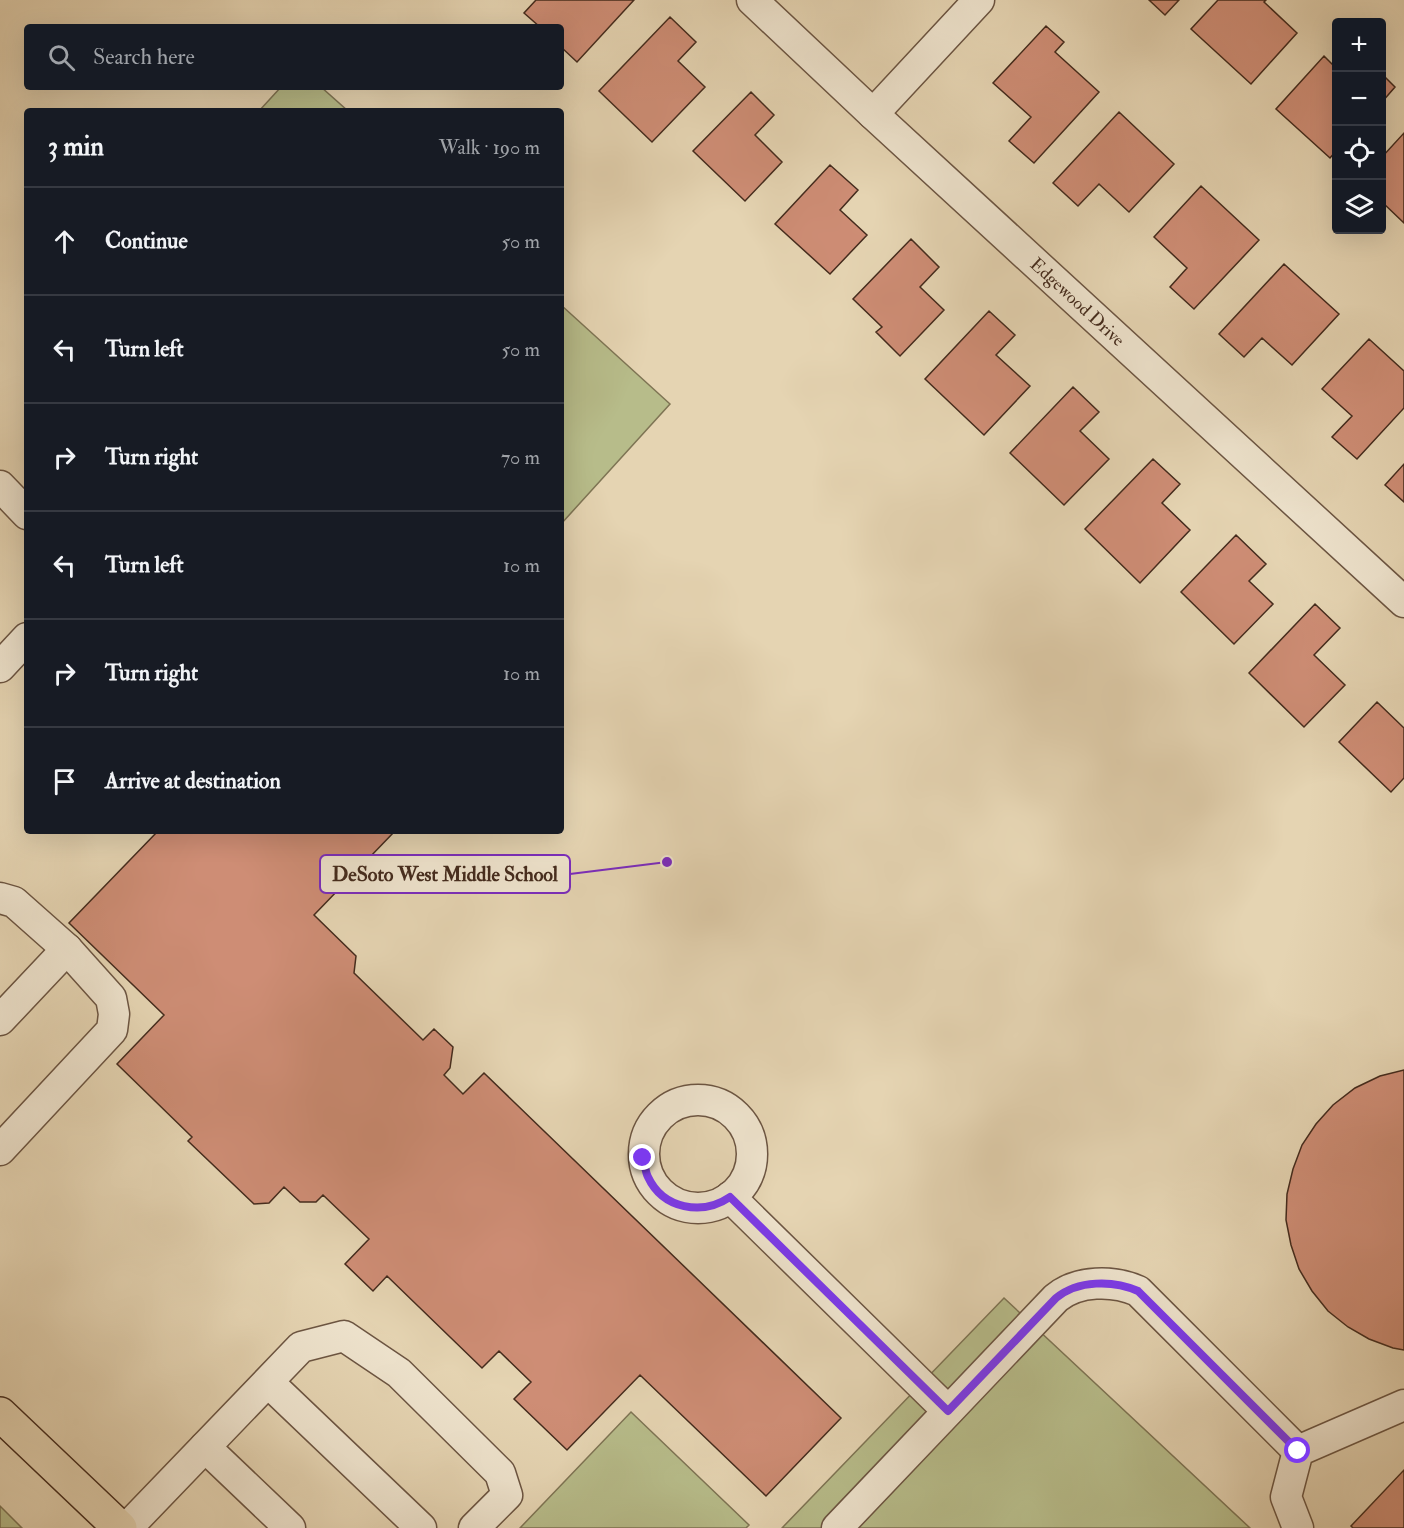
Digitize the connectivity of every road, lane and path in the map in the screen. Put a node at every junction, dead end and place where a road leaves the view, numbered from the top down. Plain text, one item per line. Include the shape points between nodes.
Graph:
1 (752, 0) edge
2 (979, 0) edge
3 (873, 114) junction
4 (0, 486) edge
5 (24, 511) edge
6 (1404, 602) edge
7 (24, 641) edge
8 (0, 667) edge
9 (0, 898) edge
10 (67, 949) junction
11 (0, 1020) edge
12 (0, 1150) edge
13 (730, 1197) dead end
14 (268, 1382) junction
15 (1404, 1405) edge
16 (948, 1411) junction
17 (0, 1414) edge
18 (205, 1447) junction
19 (1298, 1451) junction
20 (120, 1528) edge
21 (127, 1528) edge
22 (290, 1528) edge
23 (421, 1528) edge
24 (474, 1528) edge
25 (837, 1528) edge
26 (1298, 1528) edge

1 - 3 street, Edgewood Drive
2 - 3 street
3 - 6 street, Edgewood Drive
4 - 5 street
7 - 8 street
9 - 10 street via 14,902
10 - 11 street
10 - 12 street via 111,998 111,1030
13 - 16 street
14 - 18 street
14 - 23 street
14 - 24 street via 302,1347 344,1336 399,1373 500,1473 507,1495
15 - 19 street
16 - 19 street via 1064,1291 1082,1285 1122,1284 1138,1291
16 - 25 street
17 - 20 main road
18 - 21 street
18 - 22 street
19 - 26 street via 1286,1497

